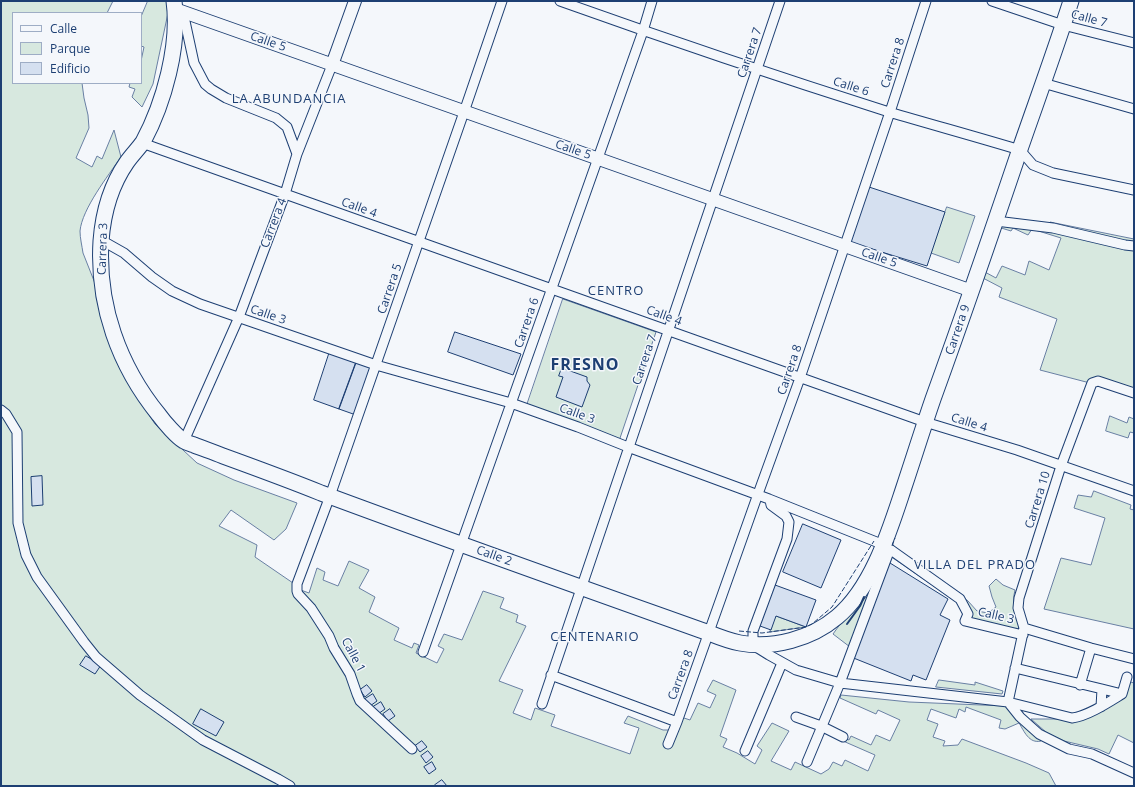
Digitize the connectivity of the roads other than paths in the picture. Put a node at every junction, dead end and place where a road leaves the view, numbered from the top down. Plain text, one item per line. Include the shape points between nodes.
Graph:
1 (355, 1) edge
2 (502, 1) edge
3 (560, 1) edge
4 (652, 1) edge
5 (780, 1) edge
6 (926, 1) edge
7 (992, 1) edge
8 (1071, 1) edge
9 (177, 8) edge
10 (1063, 25) junction
11 (643, 31) junction
12 (1134, 43) edge
13 (332, 65) junction
14 (757, 70) junction
15 (1043, 83) junction
16 (1134, 109) edge
17 (464, 112) junction
18 (890, 112) junction
19 (142, 143) junction
20 (1020, 150) junction
21 (297, 154) junction
22 (598, 159) junction
23 (1134, 190) edge
24 (285, 194) junction
25 (713, 199) junction
26 (996, 221) junction
27 (101, 240) junction
28 (419, 242) junction
29 (844, 246) junction
30 (1134, 246) edge
31 (552, 289) junction
32 (972, 291) junction
33 (238, 317) junction
34 (668, 330) junction
35 (376, 365) junction
36 (800, 378) junction
37 (1134, 393) edge
38 (511, 404) junction
39 (1, 410) edge
40 (925, 422) junction
41 (184, 442) junction
42 (628, 447) junction
43 (1061, 466) junction
44 (1134, 491) edge
45 (758, 494) junction
46 (330, 496) junction
47 (769, 499) junction
48 (462, 544) junction
49 (887, 547) junction
50 (297, 584) joint
51 (581, 587) junction
52 (1024, 631) junction
53 (709, 633) junction
54 (808, 635) joint
55 (753, 645) junction
56 (1091, 648) junction
57 (423, 652) dead end
58 (1134, 659) edge
59 (782, 663) junction
60 (1015, 668) junction
61 (551, 675) junction
62 (1127, 677) dead end
63 (840, 683) junction
64 (1080, 684) junction
65 (1102, 689) junction
66 (1122, 694) junction
67 (1008, 702) junction
68 (542, 704) dead end
69 (1101, 707) junction
70 (796, 717) dead end
71 (677, 722) junction
72 (821, 726) junction
73 (843, 737) dead end
74 (668, 744) dead end
75 (412, 749) dead end
76 (745, 751) dead end
77 (807, 762) dead end
78 (1134, 773) edge
79 (290, 786) edge

1 - 13 street, Carrera 4
2 - 17 street, Carrera 5
3 - 11 street, Calle 6
4 - 11 street, Carrera 6
5 - 14 street, Carrera 7
6 - 18 street, Carrera 8
7 - 10 street, Calle 7
8 - 10 highway, Carrera 9
9 - 13 street, Calle 5
9 - 19 highway, Carrera 3 via 165,86
9 - 21 street via 194,63 205,84 226,98 276,118 287,127
10 - 12 street, Calle 7
10 - 15 highway, Carrera 9
11 - 14 street, Calle 6
11 - 22 street, Carrera 6
13 - 17 street, Calle 5
13 - 21 street, Carrera 4
14 - 18 street, Calle 6
14 - 25 street, Carrera 7
15 - 16 street
15 - 20 highway, Carrera 9
17 - 22 street, Calle 5
17 - 28 street, Carrera 5
18 - 20 street, Calle 6
18 - 29 street, Carrera 8
19 - 24 street, Calle 4
19 - 27 highway, Carrera 3 via 128,161 112,191 105,213
20 - 23 street via 1033,165 1048,171
20 - 26 highway, Carrera 9
21 - 24 street, Carrera 4
22 - 25 street, Calle 5
22 - 31 street, Carrera 6
24 - 28 street, Calle 4
24 - 33 street, Carrera 4
25 - 29 street, Calle 5
25 - 34 street, Carrera 7
26 - 30 street via 1053,228
26 - 32 highway, Carrera 9
27 - 33 street, Calle 3 via 124,253 172,291
27 - 41 highway, Carrera 3 via 104,296 119,350 146,400
28 - 31 street, Calle 4
28 - 35 street, Carrera 5
29 - 32 street, Calle 5
29 - 36 street, Carrera 8
31 - 34 street, Calle 4
31 - 38 street, Carrera 6
32 - 40 highway, Carrera 9
33 - 35 street, Calle 3
33 - 41 street, Carrera 4
34 - 36 street, Calle 4
34 - 42 street, Carrera 7
35 - 38 street, Calle 3
35 - 46 street, Carrera 5
36 - 40 street, Calle 4
36 - 45 street, Carrera 8
37 - 43 street, Carrera 10 via 1098,382 1092,383
38 - 42 street, Calle 3
38 - 48 street, Carrera 6
39 - 79 street via 17,432 18,523 26,555 37,577 84,642 96,657 140,695 204,740
40 - 43 street, Calle 4
40 - 49 highway, Carrera 9
41 - 46 highway, Calle 2
42 - 45 street, Calle 3
42 - 51 street, Carrera 7
43 - 44 street, Calle 4
43 - 52 street, Carrera 10 via 1019,598 1018,608
45 - 47 street, Calle 3
45 - 53 street, Carrera 8
46 - 48 highway, Calle 2
46 - 50 street, Carrera 5
47 - 49 street, Calle 3
47 - 55 street via 771,505 786,516 789,522 787,539 753,631
48 - 51 highway, Calle 2
48 - 57 street, Carrera 6
49 - 52 street, Calle 3 via 960,600 968,614 965,621
49 - 54 highway, Carrera 9 via 854,600 837,617
49 - 63 street
50 - 75 street, Calle 1 via 298,594 311,608 329,636 350,674 360,700
51 - 53 highway, Calle 2
51 - 61 street, Carrera 7
52 - 56 street, Calle 3
52 - 60 street
53 - 55 highway, Calle 2 via 737,643
53 - 71 street, Carrera 8
54 - 55 highway, Calle 2 via 783,643
55 - 59 street
56 - 58 street, Calle 3
56 - 64 street
59 - 63 street via 796,670
59 - 76 street
60 - 64 street
60 - 67 street
61 - 68 street, Carrera 7
61 - 71 street
62 - 66 street
63 - 67 street
63 - 72 street
64 - 65 street
65 - 66 street
65 - 69 street
66 - 69 street
67 - 69 street via 1072,718
67 - 78 street via 1039,734 1069,749 1092,754
70 - 72 street
71 - 74 street, Carrera 8
72 - 73 street
72 - 77 street

